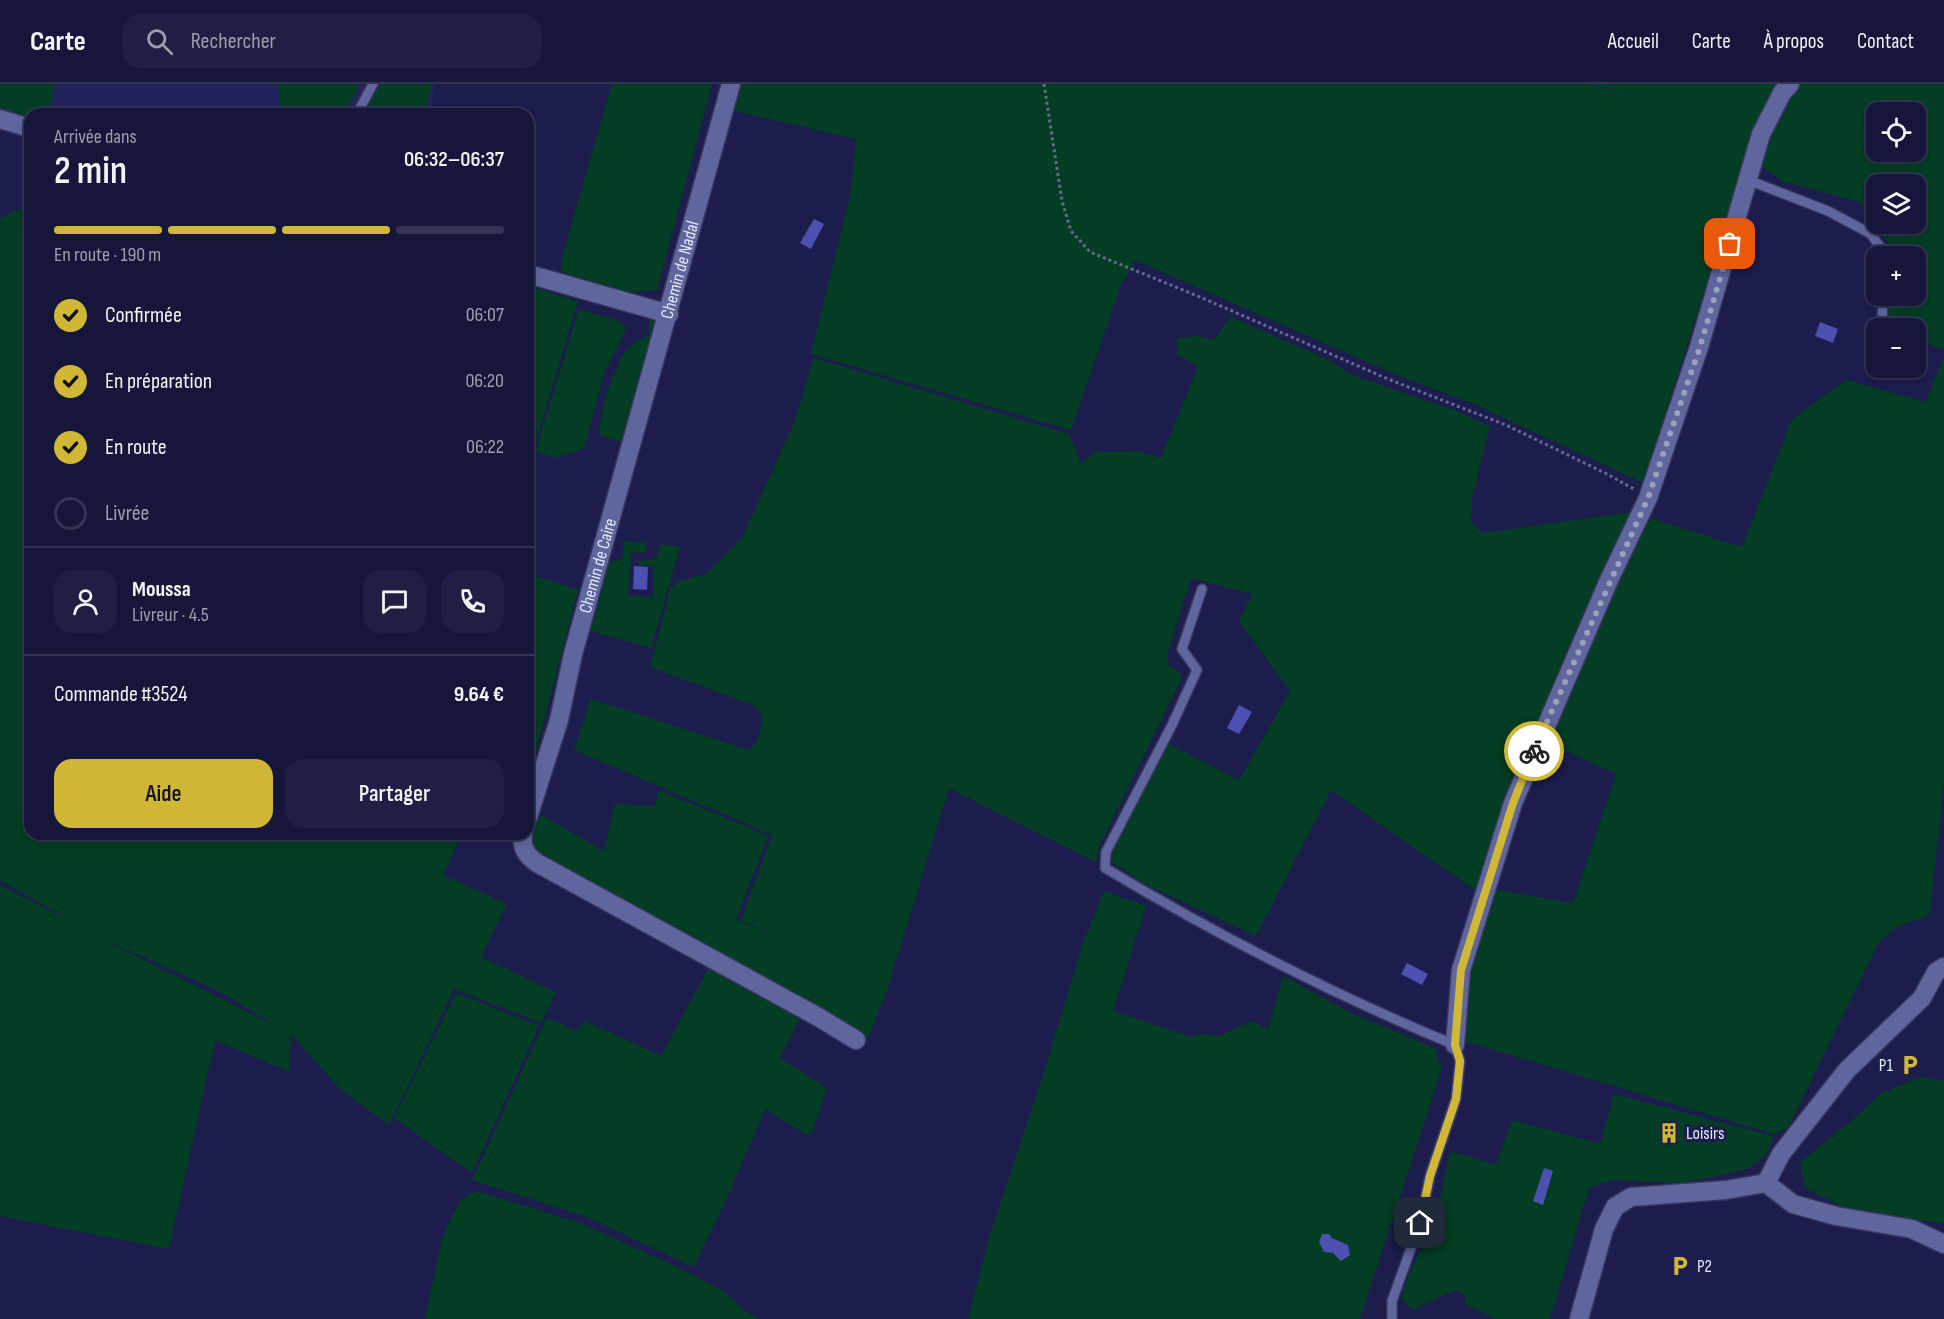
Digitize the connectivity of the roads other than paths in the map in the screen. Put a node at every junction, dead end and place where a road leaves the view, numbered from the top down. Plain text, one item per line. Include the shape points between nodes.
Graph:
1 (373, 84) edge
2 (731, 84) edge
3 (1790, 84) edge
4 (360, 108) edge
5 (0, 119) edge
6 (24, 126) edge
7 (1748, 180) junction
8 (1879, 246) edge
9 (534, 276) edge
10 (669, 314) junction
11 (1202, 589) dead end
12 (534, 798) edge
13 (522, 840) edge
14 (1944, 967) edge
15 (856, 1040) dead end
16 (1455, 1045) junction
17 (1766, 1183) junction
18 (1944, 1244) edge
19 (1392, 1319) edge
20 (1579, 1319) edge

1 - 4 lane
2 - 10 street, Chemin de Nadal
3 - 7 street via 1761,134
5 - 6 street
7 - 8 lane via 1828,211 1871,234
7 - 16 street via 1700,347 1648,498 1513,803 1461,970
9 - 10 street, Chemin de Nadal
10 - 12 street, Chemin de Caire
11 - 16 lane via 1182,649 1197,670 1106,852 1105,868 1176,911 1345,997
13 - 15 street via 526,855 537,863
14 - 17 street via 1936,972 1922,998 1847,1070 1782,1154
16 - 19 lane via 1460,1061 1456,1099 1430,1176 1420,1223 1392,1301
17 - 18 street via 1793,1204 1912,1229
17 - 20 street via 1632,1197 1615,1207 1604,1229

